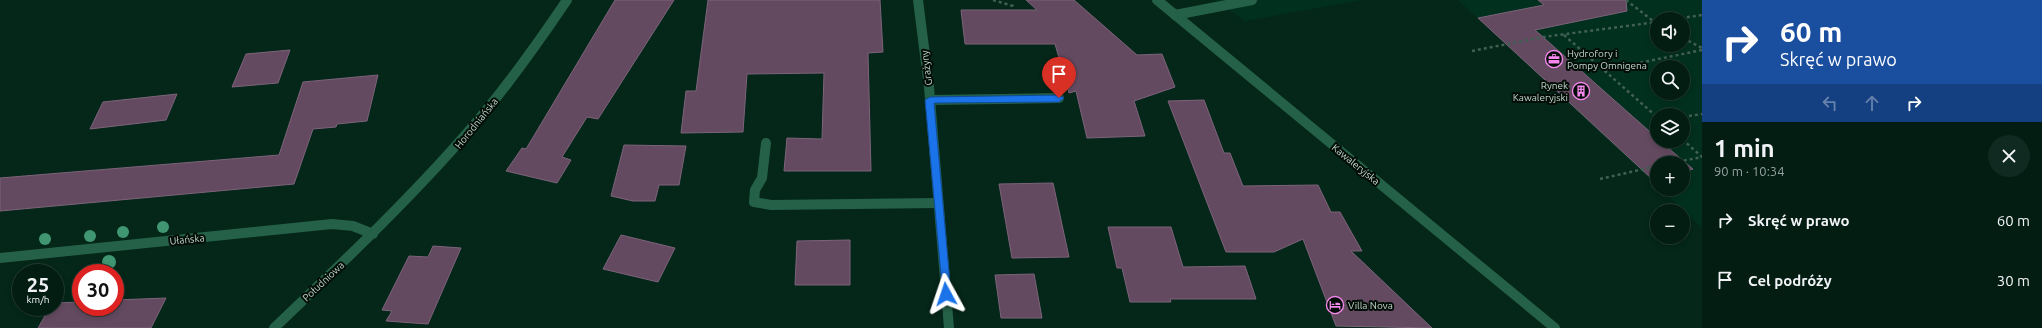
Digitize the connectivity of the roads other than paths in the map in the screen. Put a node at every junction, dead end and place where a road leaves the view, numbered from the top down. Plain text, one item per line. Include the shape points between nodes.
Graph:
1 (567, 0) edge
2 (918, 0) edge
3 (1157, 0) edge
4 (1252, 0) edge
5 (1175, 15) junction
6 (1059, 98) dead end
7 (930, 100) junction
8 (766, 143) dead end
9 (937, 203) junction
10 (373, 234) junction
11 (0, 258) edge
12 (274, 328) edge
13 (949, 328) edge
14 (1555, 328) edge

1 - 10 street, Horodniańska via 508,84 452,152
2 - 7 street, Grażyny
3 - 5 street, Kawaleryjska
4 - 5 street
5 - 14 street, Kawaleryjska
6 - 7 street
7 - 9 street, Grażyny
8 - 9 street via 762,178 754,190 754,202 771,205
9 - 13 street, Grażyny
10 - 11 street, Ułańska via 353,226 332,224
10 - 12 street, Południowa

